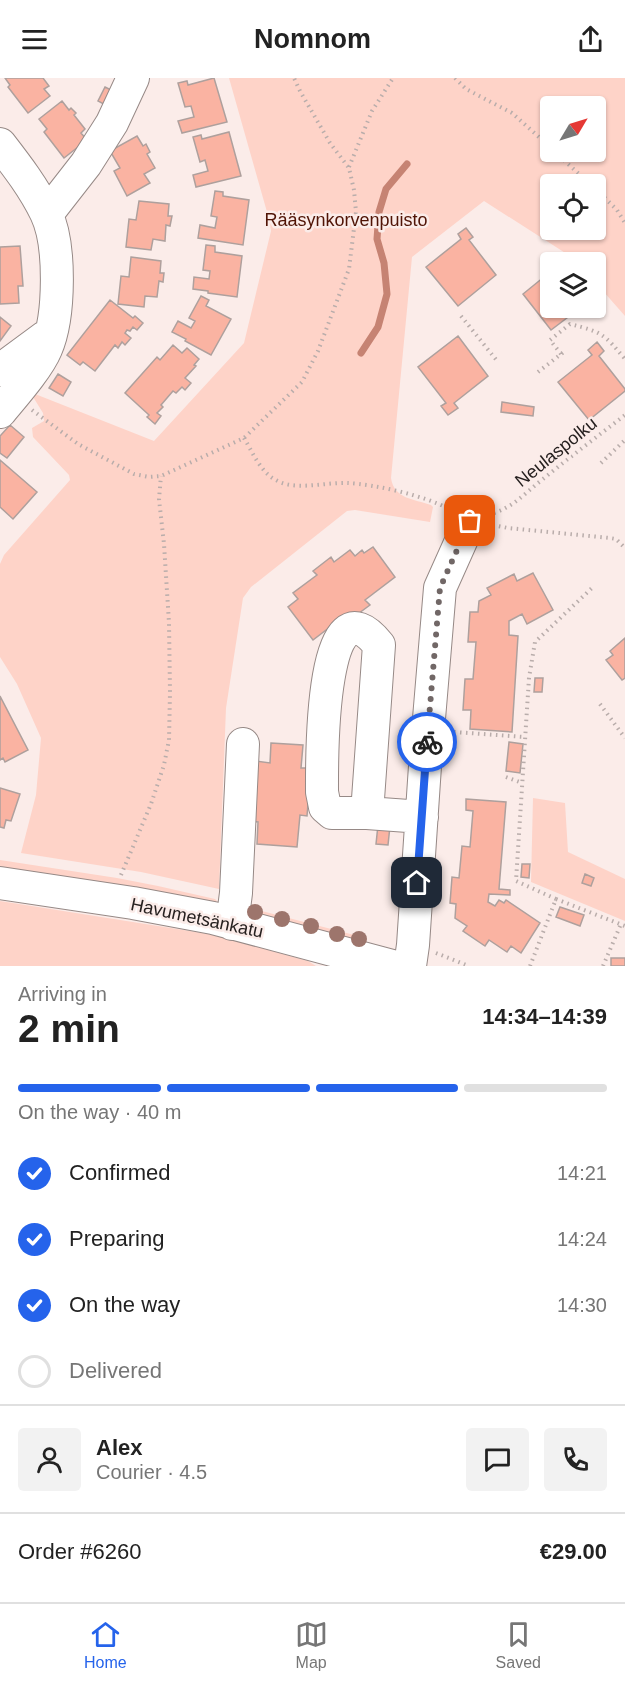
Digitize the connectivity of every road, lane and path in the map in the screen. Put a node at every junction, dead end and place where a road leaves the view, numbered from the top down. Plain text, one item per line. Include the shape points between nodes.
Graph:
1 (133, 78) edge
2 (294, 78) edge
3 (393, 78) edge
4 (455, 78) edge
5 (540, 138) edge
6 (0, 144) edge
7 (566, 162) edge
8 (349, 168) junction
9 (579, 174) edge
10 (606, 199) edge
11 (47, 214) junction
12 (625, 224) edge
13 (461, 316) dead end
14 (625, 359) edge
15 (498, 362) dead end
16 (538, 372) dead end
17 (4, 393) edge
18 (625, 415) edge
19 (244, 438) junction
20 (625, 440) edge
21 (601, 463) dead end
22 (161, 476) junction
23 (470, 521) junction
24 (625, 548) edge
25 (593, 586) dead end
26 (326, 698) junction
27 (600, 704) dead end
28 (374, 715) junction
29 (444, 731) dead end
30 (525, 737) junction
31 (625, 738) edge
32 (243, 744) dead end
33 (506, 777) dead end
34 (522, 783) junction
35 (367, 813) junction
36 (422, 817) junction
37 (121, 875) dead end
38 (0, 883) edge
39 (556, 899) junction
40 (232, 924) junction
41 (623, 925) edge
42 (392, 966) edge
43 (410, 966) edge
44 (530, 966) edge
45 (603, 966) edge

1 - 11 street via 112,123
2 - 8 path via 330,143
3 - 8 path via 372,111
4 - 5 path via 466,89 512,113
6 - 11 street
7 - 9 path
8 - 19 path via 356,212 349,269 318,351 302,382
10 - 12 path
11 - 17 street via 57,279 48,344 42,356
13 - 15 path
14 - 16 path via 596,330 570,324 550,340 563,353
17 - 22 path via 78,444 134,474
18 - 23 path, Neulaspolku via 516,503
19 - 22 path
19 - 23 path via 265,471 283,483 365,486 435,502
20 - 21 path
22 - 37 path via 159,499 169,623 168,740 151,804
23 - 24 path via 616,539
23 - 36 street via 440,588
25 - 30 path via 535,642
26 - 28 street
26 - 28 street via 337,643 350,629 360,630 379,645
26 - 35 street via 322,773 325,807 332,813
27 - 31 path
28 - 35 street
29 - 30 path
30 - 34 path
32 - 40 street
33 - 34 path
34 - 39 path via 516,881
35 - 36 street
36 - 43 street
38 - 40 street, Havumetsänkatu via 133,903
39 - 41 path
39 - 44 path
40 - 42 street, Havumetsänkatu
41 - 45 path

